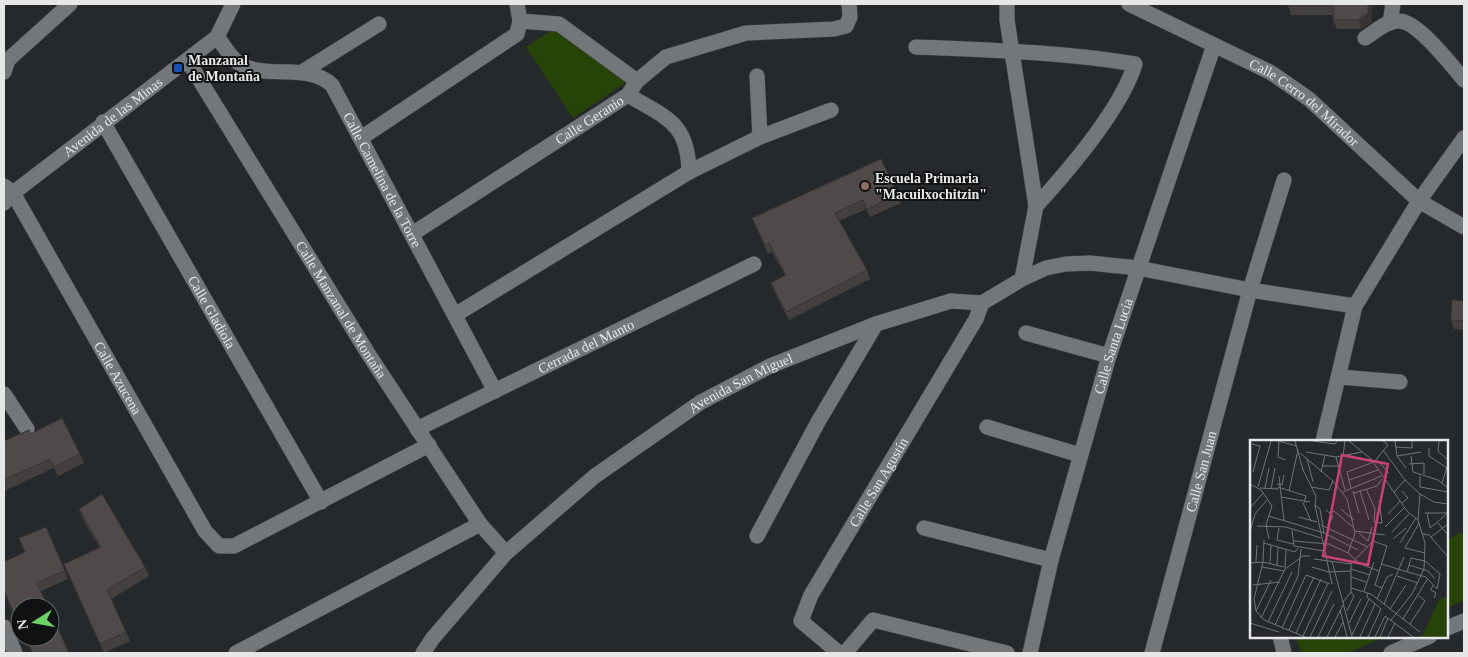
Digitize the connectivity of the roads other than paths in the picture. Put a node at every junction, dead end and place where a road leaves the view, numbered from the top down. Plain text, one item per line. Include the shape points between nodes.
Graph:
1 (70, 4) edge
2 (233, 4) edge
3 (517, 4) edge
4 (849, 4) edge
5 (1006, 4) edge
6 (1130, 4) edge
7 (1393, 4) edge
8 (520, 21) junction
9 (1390, 22) junction
10 (379, 24) dead end
11 (217, 37) junction
12 (1365, 38) dead end
13 (1214, 46) junction
14 (916, 47) dead end
15 (1013, 52) junction
16 (188, 60) junction
17 (4, 72) edge
18 (302, 72) junction
19 (757, 76) dead end
20 (1464, 80) edge
21 (637, 81) junction
22 (628, 95) junction
23 (831, 110) dead end
24 (103, 122) junction
25 (760, 137) junction
26 (361, 138) junction
27 (1464, 138) edge
28 (689, 172) junction
29 (1284, 180) dead end
30 (7, 194) edge
31 (1419, 201) junction
32 (1036, 206) junction
33 (1464, 227) edge
34 (412, 234) junction
35 (754, 264) dead end
36 (1138, 268) junction
37 (1022, 278) junction
38 (1250, 290) junction
39 (982, 303) junction
40 (1355, 306) junction
41 (455, 315) junction
42 (876, 324) junction
43 (1026, 333) dead end
44 (1109, 356) junction
45 (1340, 377) junction
46 (1400, 382) dead end
47 (495, 390) junction
48 (4, 394) edge
49 (987, 427) dead end
50 (27, 429) edge
51 (418, 429) junction
52 (1324, 440) edge
53 (429, 444) junction
54 (1080, 455) junction
55 (321, 502) junction
56 (480, 524) junction
57 (924, 528) dead end
58 (757, 536) dead end
59 (506, 553) junction
60 (1051, 560) junction
61 (1464, 621) edge
62 (4, 627) edge
63 (1448, 628) edge
64 (1280, 637) edge
65 (1428, 637) edge
66 (10, 645) edge
67 (236, 653) edge
68 (423, 653) edge
69 (840, 653) edge
70 (845, 653) edge
71 (1007, 653) edge
72 (1030, 653) edge
73 (1152, 653) edge
74 (1284, 653) edge
75 (1393, 653) edge

1 - 17 street via 8,60
2 - 11 street, Avenida de las Minas
3 - 8 street
4 - 21 street, Calle Geranio via 850,17 846,26 746,33 666,57
5 - 15 street
6 - 13 street, Calle Cerro del Mirador
7 - 9 street
8 - 21 street via 559,24
8 - 26 street via 517,34
9 - 12 street
9 - 20 street via 1410,24
10 - 18 street
11 - 16 street, Avenida de las Minas
11 - 18 street, Calle Camelina de la Torre via 237,62 251,69
13 - 31 street, Calle Cerro del Mirador via 1270,72 1309,99
13 - 36 street, Calle Santa Lucía
14 - 15 street
15 - 32 street
15 - 32 street via 1135,64 1131,78 1106,118
16 - 24 street, Avenida de las Minas
16 - 51 street, Calle Manzanal de Montaña via 295,237
18 - 26 street, Calle Camelina de la Torre via 323,77 332,85
19 - 25 street
21 - 22 street, Calle Geranio
22 - 28 street via 670,120 682,132 689,154
22 - 34 street, Calle Geranio
23 - 25 street
24 - 30 street, Avenida de las Minas
24 - 55 street, Calle Gladiola
25 - 28 street
26 - 34 street, Calle Camelina de la Torre
27 - 31 street
28 - 41 street
29 - 38 street
30 - 55 street, Calle Azucena via 205,531 219,546 234,546
31 - 33 street, Calle Cerro del Mirador
31 - 40 street
32 - 37 street
34 - 41 street, Calle Camelina de la Torre
35 - 47 street, Cerrada del Manto
36 - 37 street via 1066,264
36 - 38 street
36 - 44 street, Calle Santa Lucía
37 - 39 street
38 - 40 street
38 - 73 street, Calle San Juan
39 - 42 street, Avenida San Miguel via 951,301
39 - 69 street, Calle San Agustín via 976,319 812,595 801,621
40 - 45 street
41 - 47 street, Calle Camelina de la Torre
42 - 58 street via 818,422
42 - 59 street, Avenida San Miguel via 770,366 701,402 596,476
43 - 44 street
44 - 54 street, Calle Santa Lucía
45 - 46 street
45 - 52 street
47 - 51 street, Cerrada del Manto
48 - 50 street
49 - 54 street
51 - 53 street, Calle Manzanal de Montaña
53 - 55 street
53 - 56 street, Calle Manzanal de Montaña
54 - 60 street, Calle Santa Lucía
56 - 59 street, Calle Manzanal de Montaña
56 - 67 street
57 - 60 street
59 - 68 street, Avenida San Miguel
60 - 72 street, Calle Santa Lucía
61 - 63 street
62 - 66 street
64 - 74 street
65 - 75 street
70 - 71 street via 873,620

